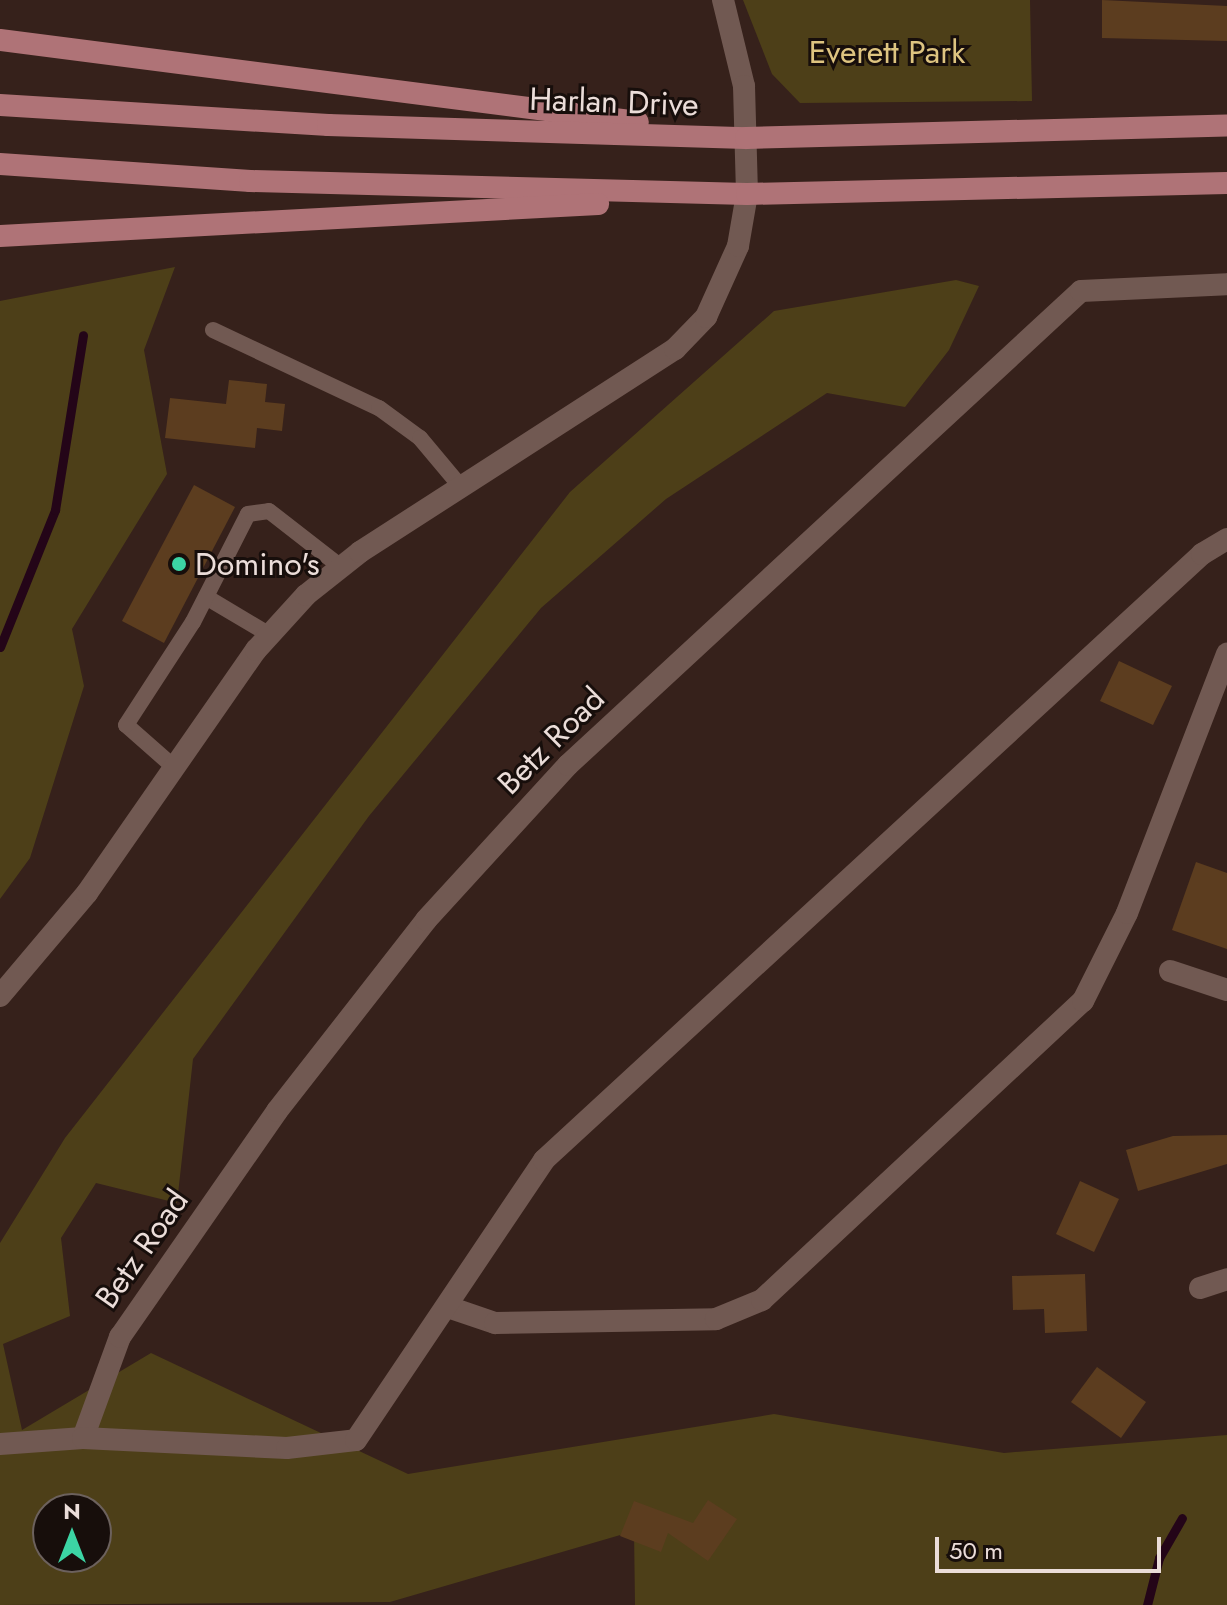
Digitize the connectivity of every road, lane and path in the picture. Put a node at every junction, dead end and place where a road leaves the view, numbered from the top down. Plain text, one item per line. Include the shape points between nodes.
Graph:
1 (723, 0) edge
2 (0, 40) edge
3 (0, 105) edge
4 (1227, 125) edge
5 (746, 138) junction
6 (0, 164) edge
7 (1227, 183) edge
8 (747, 194) junction
9 (0, 236) edge
10 (1227, 284) edge
11 (213, 330) dead end
12 (462, 488) junction
13 (1227, 539) edge
14 (341, 567) junction
15 (206, 597) junction
16 (270, 635) junction
17 (1227, 654) edge
18 (175, 768) junction
19 (1170, 971) dead end
20 (1227, 990) edge
21 (0, 996) edge
22 (1227, 1279) edge
23 (1200, 1288) dead end
24 (448, 1307) junction
25 (83, 1438) junction
26 (0, 1444) edge

1 - 5 street via 744,86
2 - 5 main road
3 - 5 main road, Harlan Drive via 328,125
4 - 5 main road, Harlan Drive
5 - 8 street
6 - 8 main road via 250,181
7 - 8 main road
8 - 9 main road
8 - 12 street via 723,290 675,349
10 - 25 street, Betz Road via 1081,291 568,765 426,920 277,1111 120,1337
11 - 12 lane via 379,408 420,438
12 - 14 street
13 - 24 street via 1202,554 544,1160
14 - 15 lane via 269,511 248,514
14 - 16 street
15 - 16 lane
15 - 18 lane via 126,725
16 - 18 street
17 - 24 street via 1127,913 1083,1001 762,1300 700,1319 495,1323
18 - 21 street via 87,893
19 - 20 street
22 - 23 street
24 - 25 street via 356,1440 287,1448
25 - 26 street

